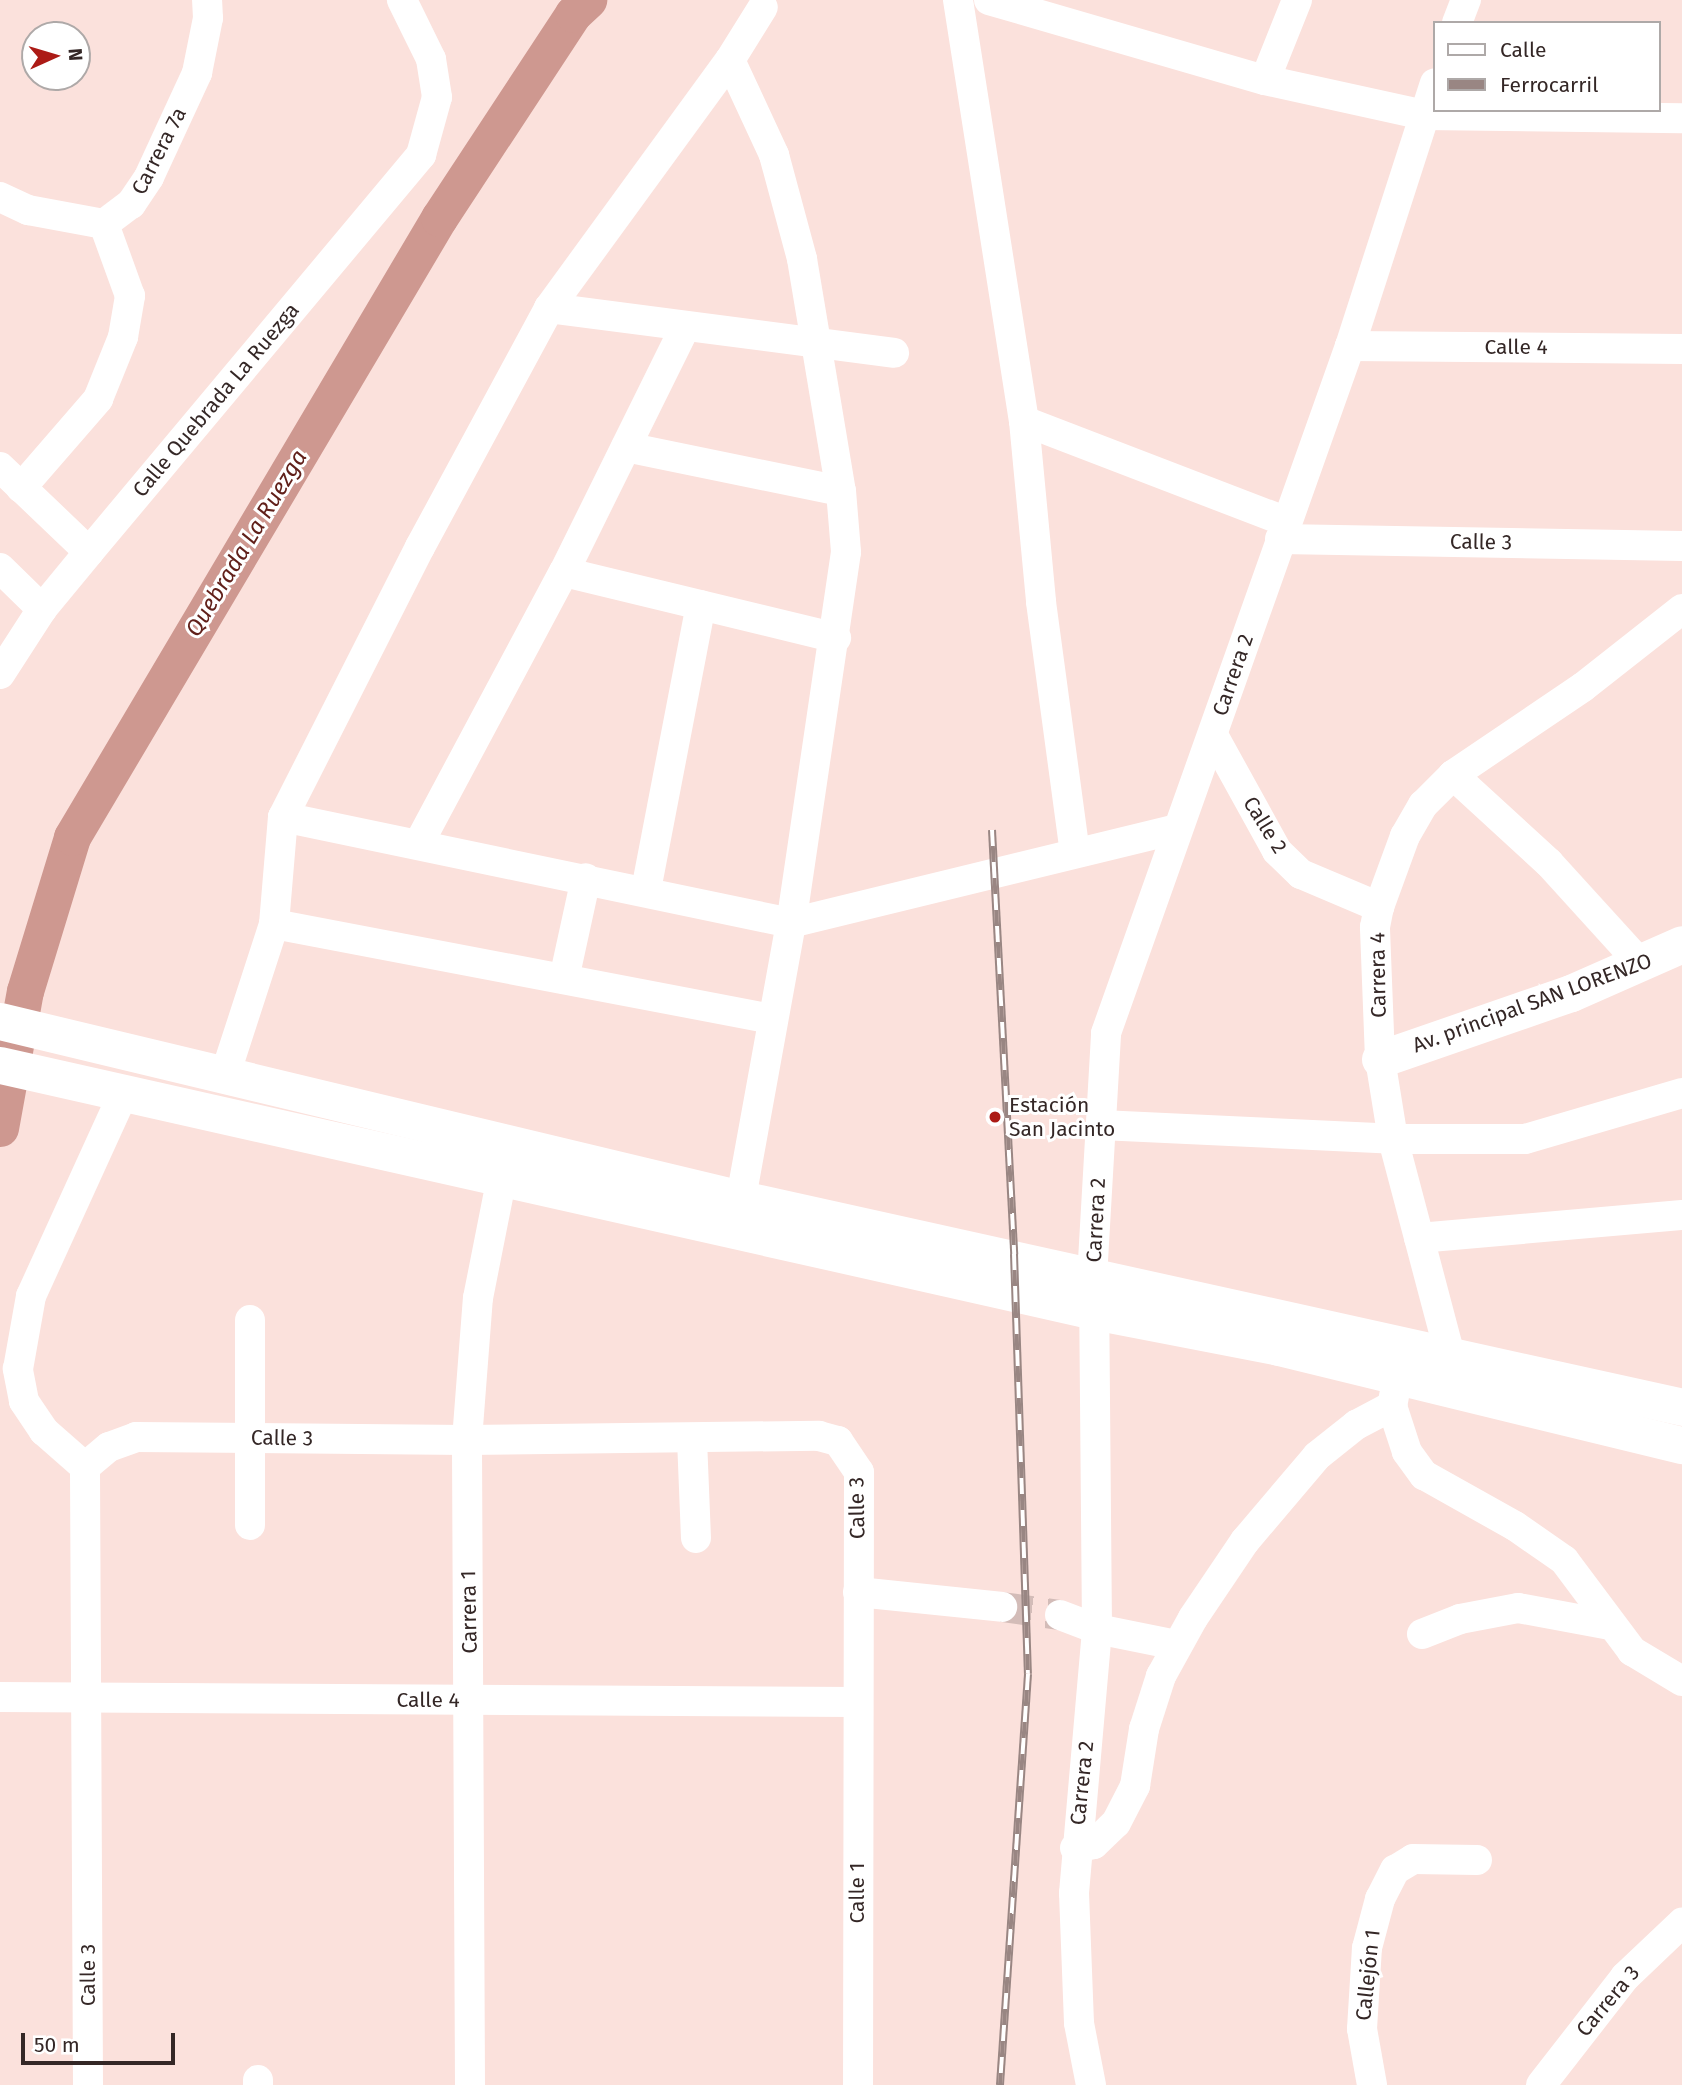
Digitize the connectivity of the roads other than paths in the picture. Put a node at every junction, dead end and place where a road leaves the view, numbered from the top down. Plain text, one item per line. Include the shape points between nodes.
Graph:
1 (207, 0) edge
2 (402, 0) edge
3 (958, 0) edge
4 (989, 0) edge
5 (1297, 0) edge
6 (1466, 0) edge
7 (763, 6) dead end
8 (1458, 21) edge
9 (730, 60) junction
10 (1265, 80) junction
11 (1434, 86) edge
12 (1423, 115) junction
13 (1682, 118) edge
14 (0, 197) edge
15 (104, 224) junction
16 (549, 307) junction
17 (685, 327) junction
18 (818, 343) junction
19 (1350, 346) junction
20 (1682, 349) edge
21 (894, 353) dead end
22 (1024, 421) junction
23 (626, 447) junction
24 (0, 467) edge
25 (21, 488) junction
26 (841, 491) junction
27 (1282, 530) junction
28 (1682, 546) edge
29 (89, 552) junction
30 (0, 568) edge
31 (564, 572) junction
32 (701, 605) junction
33 (42, 609) junction
34 (1682, 609) edge
35 (836, 638) junction
36 (0, 674) edge
37 (1213, 735) junction
38 (1452, 775) junction
39 (283, 817) junction
40 (1177, 829) junction
41 (419, 843) junction
42 (1075, 853) junction
43 (586, 878) junction
44 (646, 890) junction
45 (1380, 907) junction
46 (791, 923) junction
47 (274, 924) junction
48 (1682, 944) edge
49 (1641, 964) junction
50 (564, 979) junction
51 (772, 1019) junction
52 (0, 1021) edge
53 (1380, 1059) junction
54 (0, 1065) edge
55 (224, 1078) junction
56 (108, 1088) junction
57 (1682, 1093) edge
58 (1101, 1125) junction
59 (1393, 1139) junction
60 (506, 1159) junction
61 (741, 1199) junction
62 (1682, 1215) edge
63 (1419, 1238) junction
64 (1093, 1295) junction
65 (250, 1320) dead end
66 (1451, 1371) junction
67 (1398, 1375) junction
68 (1682, 1407) edge
69 (251, 1438) junction
70 (692, 1439) junction
71 (467, 1440) junction
72 (1682, 1446) edge
73 (85, 1467) junction
74 (250, 1525) dead end
75 (696, 1538) dead end
76 (858, 1592) junction
77 (1002, 1607) tunnel mouth
78 (1060, 1615) tunnel mouth
79 (1611, 1625) junction
80 (1097, 1629) junction
81 (1422, 1634) dead end
82 (1176, 1646) junction
83 (1682, 1681) edge
84 (0, 1697) edge
85 (87, 1699) junction
86 (469, 1700) junction
87 (856, 1702) junction
88 (1075, 1848) junction
89 (1477, 1860) dead end
90 (1682, 1923) edge
91 (88, 2085) edge
92 (470, 2085) edge
93 (858, 2085) edge
94 (1091, 2085) edge
95 (1372, 2085) edge
96 (1541, 2085) edge

1 - 15 street, Carrera 7a via 197,73 175,124 131,204
2 - 29 street, Calle Quebrada La Ruezga via 431,59 437,97 421,155
3 - 22 street
4 - 10 street
5 - 10 street
6 - 8 street
7 - 9 street
9 - 16 street
9 - 18 street via 774,155
10 - 12 street
11 - 12 street, Carrera 2
12 - 13 street
12 - 19 street, Carrera 2
14 - 15 street via 28,211
15 - 25 street via 130,296 123,337 98,398
16 - 17 street
16 - 39 street
17 - 18 street
17 - 23 street
18 - 21 street
18 - 26 street
19 - 20 street, Calle 4
19 - 27 street, Carrera 2
22 - 27 street
22 - 42 street via 1041,602
23 - 26 street
23 - 31 street
24 - 25 street
25 - 29 street
26 - 35 street via 846,552
27 - 28 street, Calle 3
27 - 37 street, Carrera 2
29 - 33 street, Calle Quebrada La Ruezga
30 - 33 street
31 - 32 street
31 - 41 street
32 - 35 street
32 - 44 street
33 - 36 street, Calle Quebrada La Ruezga
34 - 38 street, Carrera 4 via 1584,687
35 - 46 street
37 - 40 street, Carrera 2
37 - 45 street, Calle 2 via 1277,850 1301,874
38 - 45 street, Carrera 4 via 1423,805 1405,836
38 - 49 street via 1549,863
39 - 41 street
39 - 47 street
40 - 42 street
40 - 58 street, Carrera 2 via 1107,1033
41 - 43 street
42 - 46 street
43 - 44 street
43 - 50 street
44 - 46 street
45 - 53 street, Carrera 4 via 1375,927
46 - 51 street
47 - 50 street
47 - 55 street
48 - 49 main road, Av. principal SAN LORENZO
49 - 53 main road, Av. principal SAN LORENZO
50 - 51 street
51 - 61 street
52 - 55 main road
53 - 59 street, Carrera 4
54 - 56 main road
55 - 60 main road
56 - 60 main road
56 - 73 street via 31,1296 18,1369 24,1401 44,1431
57 - 59 street via 1525,1139
58 - 59 street
58 - 64 street, Carrera 2
59 - 63 street, Carrera 4
60 - 61 main road
60 - 64 main road
60 - 71 street, Carrera 1 via 478,1298
61 - 64 main road
62 - 63 street
63 - 66 street, Carrera 4
64 - 67 main road
64 - 80 street, Carrera 2
65 - 69 street
66 - 67 main road
66 - 68 main road
66 - 72 main road
67 - 79 street via 1407,1452 1424,1475 1515,1526 1564,1560
67 - 82 street via 1299,1474 1245,1541
69 - 71 street, Calle 3
69 - 73 street, Calle 3 via 136,1437 108,1447
69 - 74 street
70 - 71 street, Calle 3
70 - 75 street
70 - 76 street, Calle 3 via 819,1436 838,1441 859,1472
71 - 86 street, Carrera 1
73 - 85 street, Calle 3
76 - 77 street
76 - 87 street, Calle 3
78 - 80 street
79 - 81 street via 1518,1608 1489,1611
79 - 83 street via 1632,1651
80 - 82 street
80 - 88 street, Carrera 2
82 - 88 street via 1144,1728 1135,1786 1116,1823 1094,1844
84 - 85 street, Calle 4
85 - 86 street, Calle 4
85 - 91 street, Calle 3
86 - 87 street, Calle 4
86 - 92 street, Carrera 1
87 - 93 street, Calle 1
88 - 94 street, Carrera 2 via 1079,2022
89 - 95 street, Callejón 1 via 1413,1858 1395,1870 1380,1899 1367,1948 1362,2029
90 - 96 street, Carrera 3 via 1625,1977

